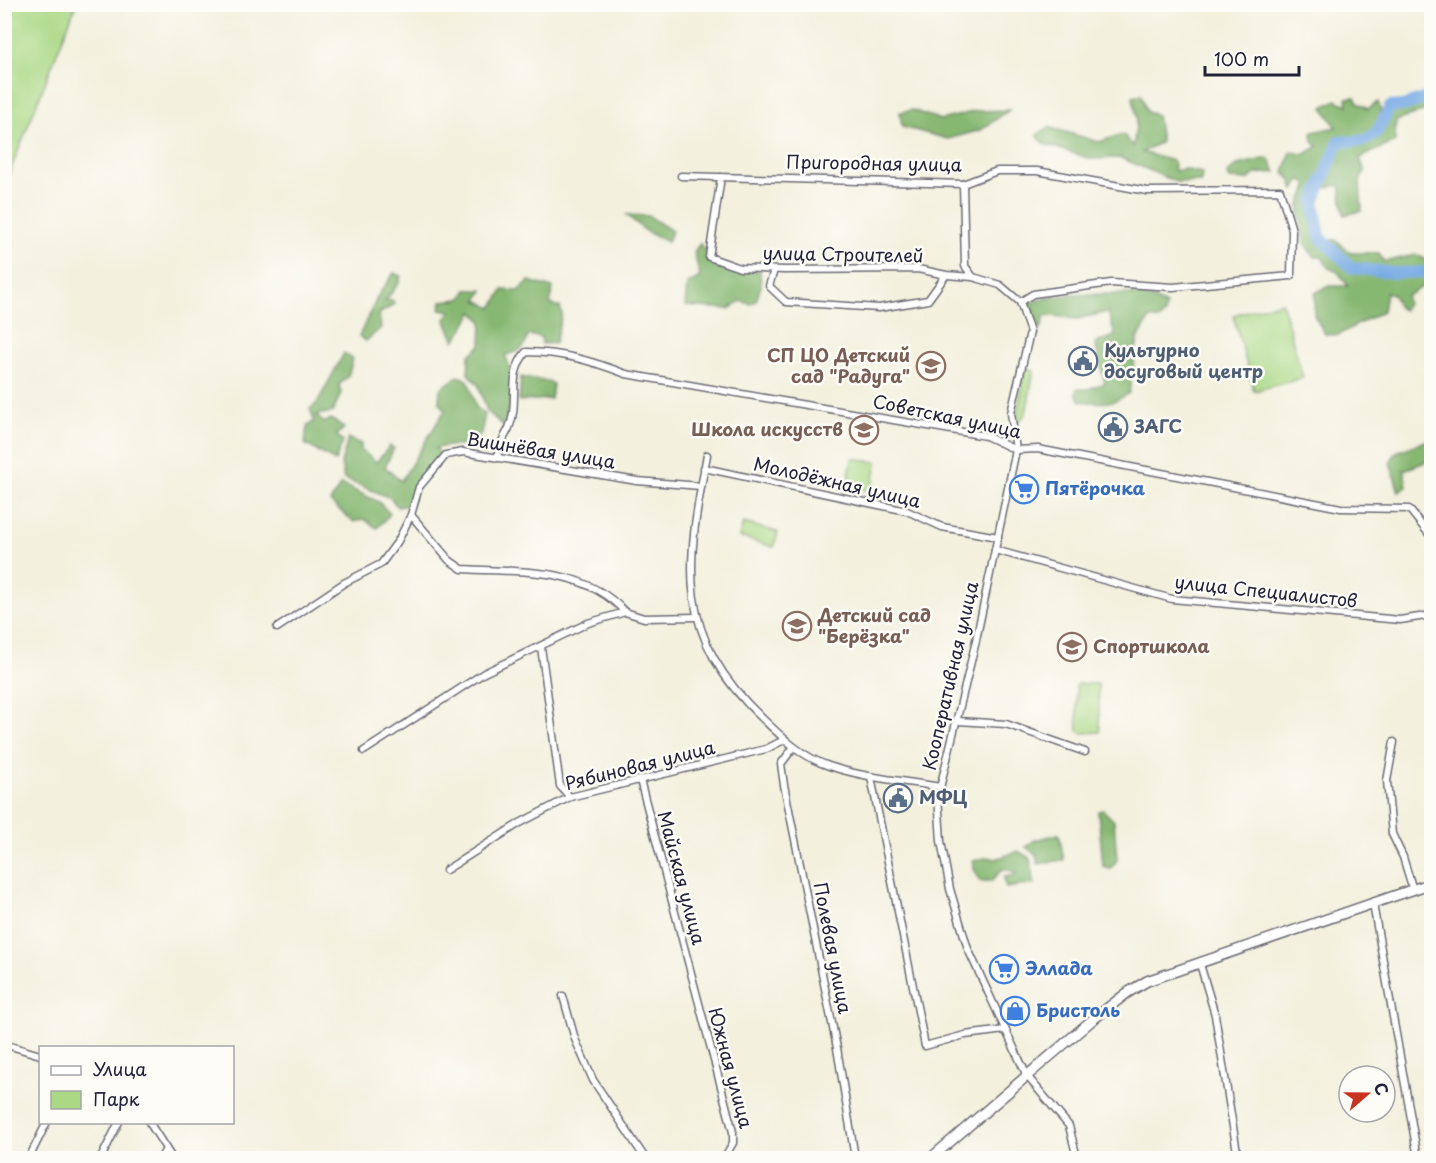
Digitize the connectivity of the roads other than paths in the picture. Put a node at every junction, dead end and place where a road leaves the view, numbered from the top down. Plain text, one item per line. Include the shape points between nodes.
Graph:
1 (681, 176) dead end
2 (721, 177) junction
3 (963, 184) junction
4 (774, 270) junction
5 (946, 275) junction
6 (973, 277) junction
7 (1020, 302) junction
8 (1016, 450) junction
9 (707, 455) dead end
10 (497, 458) junction
11 (704, 468) junction
12 (701, 486) junction
13 (411, 515) junction
14 (998, 537) junction
15 (1431, 538) edge
16 (995, 550) junction
17 (626, 612) junction
18 (1431, 615) edge
19 (697, 617) junction
20 (277, 628) dead end
21 (541, 646) junction
22 (958, 722) junction
23 (784, 740) junction
24 (1394, 742) dead end
25 (793, 748) junction
26 (364, 751) dead end
27 (1085, 752) dead end
28 (871, 777) junction
29 (640, 780) junction
30 (941, 787) junction
31 (570, 797) junction
32 (446, 870) dead end
33 (1431, 883) edge
34 (1413, 890) junction
35 (1372, 904) junction
36 (1200, 964) junction
37 (693, 983) joint
38 (564, 996) dead end
39 (1005, 1030) junction
40 (4, 1044) edge
41 (39, 1055) edge
42 (1027, 1076) junction
43 (46, 1124) edge
44 (118, 1124) edge
45 (150, 1124) edge
46 (166, 1149) junction
47 (28, 1158) edge
48 (100, 1158) edge
49 (161, 1158) edge
50 (172, 1158) edge
51 (645, 1158) edge
52 (724, 1158) edge
53 (855, 1158) edge
54 (931, 1158) edge
55 (1077, 1158) edge
56 (1238, 1158) edge
57 (1418, 1158) edge

1 - 2 street, Пригородная улица
2 - 3 street, Пригородная улица
2 - 4 street, улица Строителей via 709,257 740,268
3 - 6 street via 965,266
3 - 7 street, Пригородная улица via 997,171 1037,171 1147,191 1280,190 1292,230 1291,276 1173,287 1111,283 1033,294
4 - 5 street, улица Строителей via 918,269
4 - 5 street via 768,286 786,302 879,308 928,300
5 - 6 street, улица Строителей
6 - 7 street, улица Строителей via 1000,285
7 - 8 street, Кооперативная улица via 1030,332 1011,413
8 - 10 street, Советская улица via 986,436 626,374 585,358 526,352 516,364 509,427 500,440
8 - 14 street, Кооперативная улица
8 - 15 street, Советская улица via 1038,449 1341,508 1409,509
9 - 11 street
10 - 12 street, Вишнёвая улица via 637,481
10 - 13 street, Вишнёвая улица via 463,452 446,455 419,487
11 - 12 street
11 - 14 street, Молодёжная улица via 907,511 942,527
12 - 19 street via 690,556 691,597
13 - 17 street via 449,560 462,569 565,576 603,592
13 - 20 street via 381,564 344,583
14 - 16 street, Кооперативная улица
16 - 18 street, улица Специалистов via 1172,599 1400,620
16 - 22 street, Кооперативная улица
17 - 19 street via 644,618
17 - 21 street via 588,622
19 - 23 street via 731,687
21 - 26 street via 484,673
21 - 31 street via 560,786
22 - 27 street via 1005,724
22 - 30 street, Кооперативная улица
23 - 25 street
23 - 29 street, Рябиновая улица via 766,749
24 - 34 street via 1387,781 1392,834
25 - 28 street via 827,766
25 - 53 street, Полевая улица via 781,764 784,785
28 - 30 street
28 - 39 street via 925,1046
29 - 31 street, Рябиновая улица
29 - 37 street, Майская улица
30 - 39 street, Кооперативная улица via 941,841 950,889 968,949
31 - 32 street, Рябиновая улица
33 - 34 main road
34 - 35 main road
35 - 36 main road
35 - 57 street
36 - 42 main road via 1148,981 1126,993
36 - 56 street via 1215,1015
37 - 52 street, Южная улица via 733,1132 733,1143
38 - 51 street via 575,1038 593,1080
39 - 42 street, Кооперативная улица
40 - 41 street
42 - 54 main road
42 - 55 street, Кооперативная улица via 1069,1126
43 - 47 street
44 - 48 street
45 - 46 street
46 - 49 street
46 - 50 street

